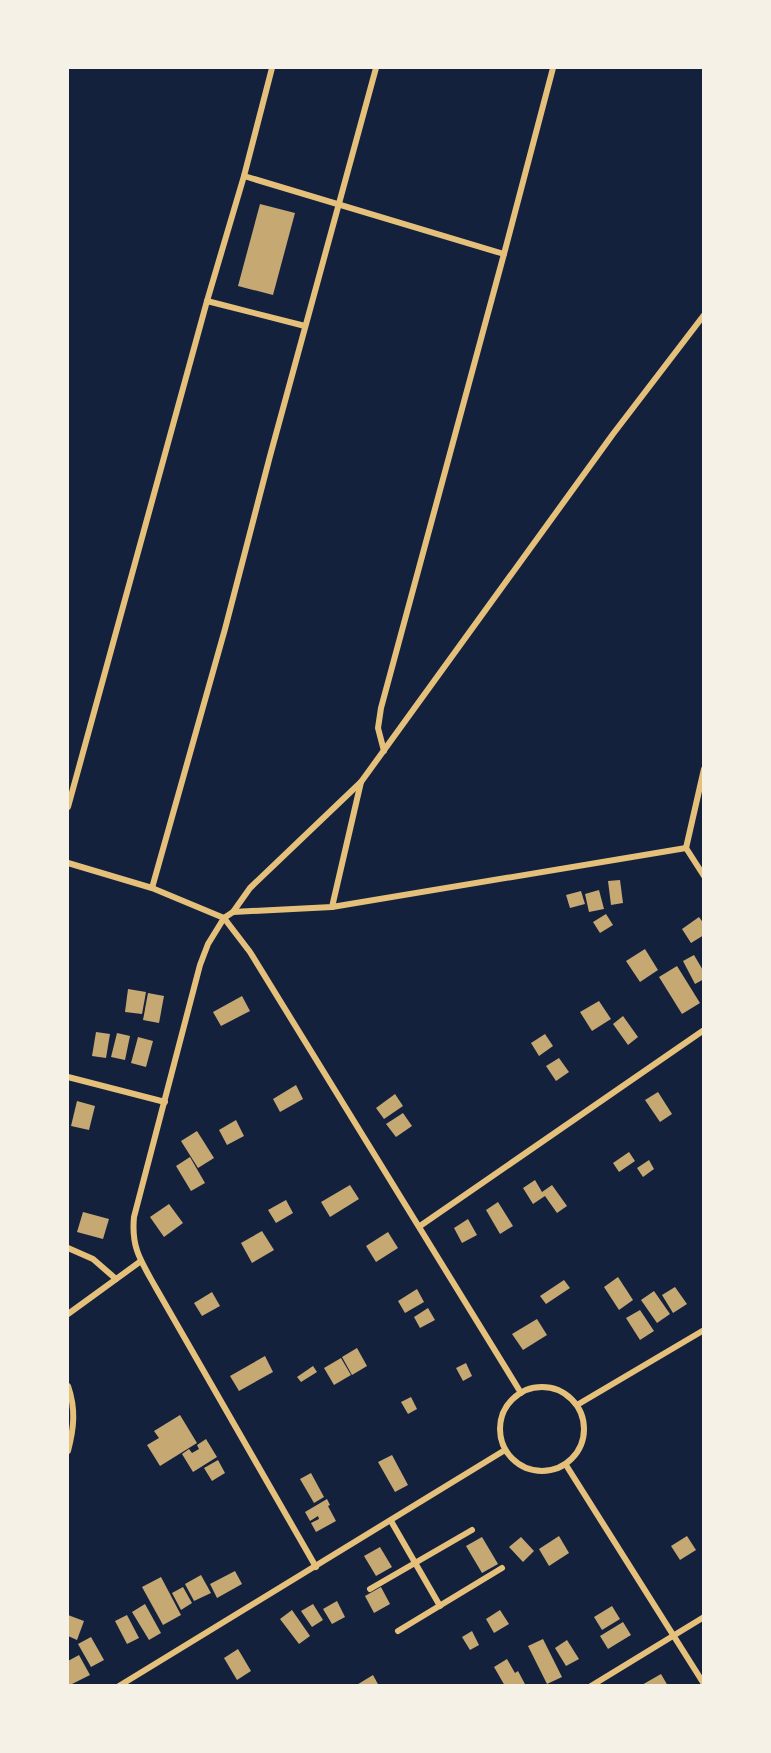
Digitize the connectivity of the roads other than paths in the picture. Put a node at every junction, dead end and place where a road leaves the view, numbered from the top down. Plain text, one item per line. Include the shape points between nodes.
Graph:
1 (272, 68) edge
2 (375, 68) edge
3 (553, 68) edge
4 (244, 176) junction
5 (338, 204) junction
6 (504, 254) junction
7 (207, 301) junction
8 (704, 315) edge
9 (305, 326) junction
10 (384, 751) junction
11 (704, 769) edge
12 (361, 782) junction
13 (68, 807) edge
14 (686, 848) junction
15 (68, 863) edge
16 (704, 876) edge
17 (152, 888) junction
18 (332, 907) junction
19 (233, 912) junction
20 (224, 918) junction
21 (704, 1030) edge
22 (68, 1077) edge
23 (165, 1102) junction
24 (420, 1226) junction
25 (68, 1248) edge
26 (141, 1261) junction
27 (116, 1279) junction
28 (68, 1314) edge
29 (704, 1330) edge
30 (68, 1386) edge
31 (521, 1393) junction
32 (577, 1405) junction
33 (505, 1450) junction
34 (68, 1451) edge
35 (566, 1465) junction
36 (391, 1521) junction
37 (472, 1530) dead end
38 (415, 1563) junction
39 (316, 1567) junction
40 (502, 1568) dead end
41 (370, 1589) dead end
42 (440, 1606) junction
43 (704, 1617) edge
44 (398, 1631) dead end
45 (673, 1636) junction
46 (704, 1684) edge
47 (119, 1686) edge
48 (591, 1686) edge

1 - 4 street
2 - 5 street
3 - 6 street
4 - 5 street
4 - 7 street
5 - 6 street
5 - 9 street
6 - 10 street via 381,708 378,728
7 - 9 street
7 - 13 street
8 - 10 street
9 - 17 street
10 - 12 street
11 - 14 street
12 - 18 street
12 - 19 street via 250,888
14 - 16 street
14 - 18 street
15 - 17 street
17 - 20 street
18 - 19 street
19 - 20 street
20 - 23 street via 200,965
20 - 24 street via 250,952
21 - 24 street
22 - 23 street
23 - 26 street via 134,1217 135,1246
24 - 31 street
25 - 27 street via 93,1259
26 - 27 street
26 - 39 street
27 - 28 street
29 - 32 street
30 - 34 street via 74,1414
31 - 32 street via 545,1387 558,1390
31 - 33 street via 501,1418 500,1438
32 - 35 street via 583,1417 584,1437 576,1455
33 - 35 street via 526,1469 554,1471
33 - 36 street
35 - 45 street
36 - 38 street
36 - 39 street
37 - 38 street
38 - 41 street
38 - 42 street
39 - 47 street
40 - 42 street
42 - 44 street
43 - 45 street
45 - 46 street
45 - 48 street

